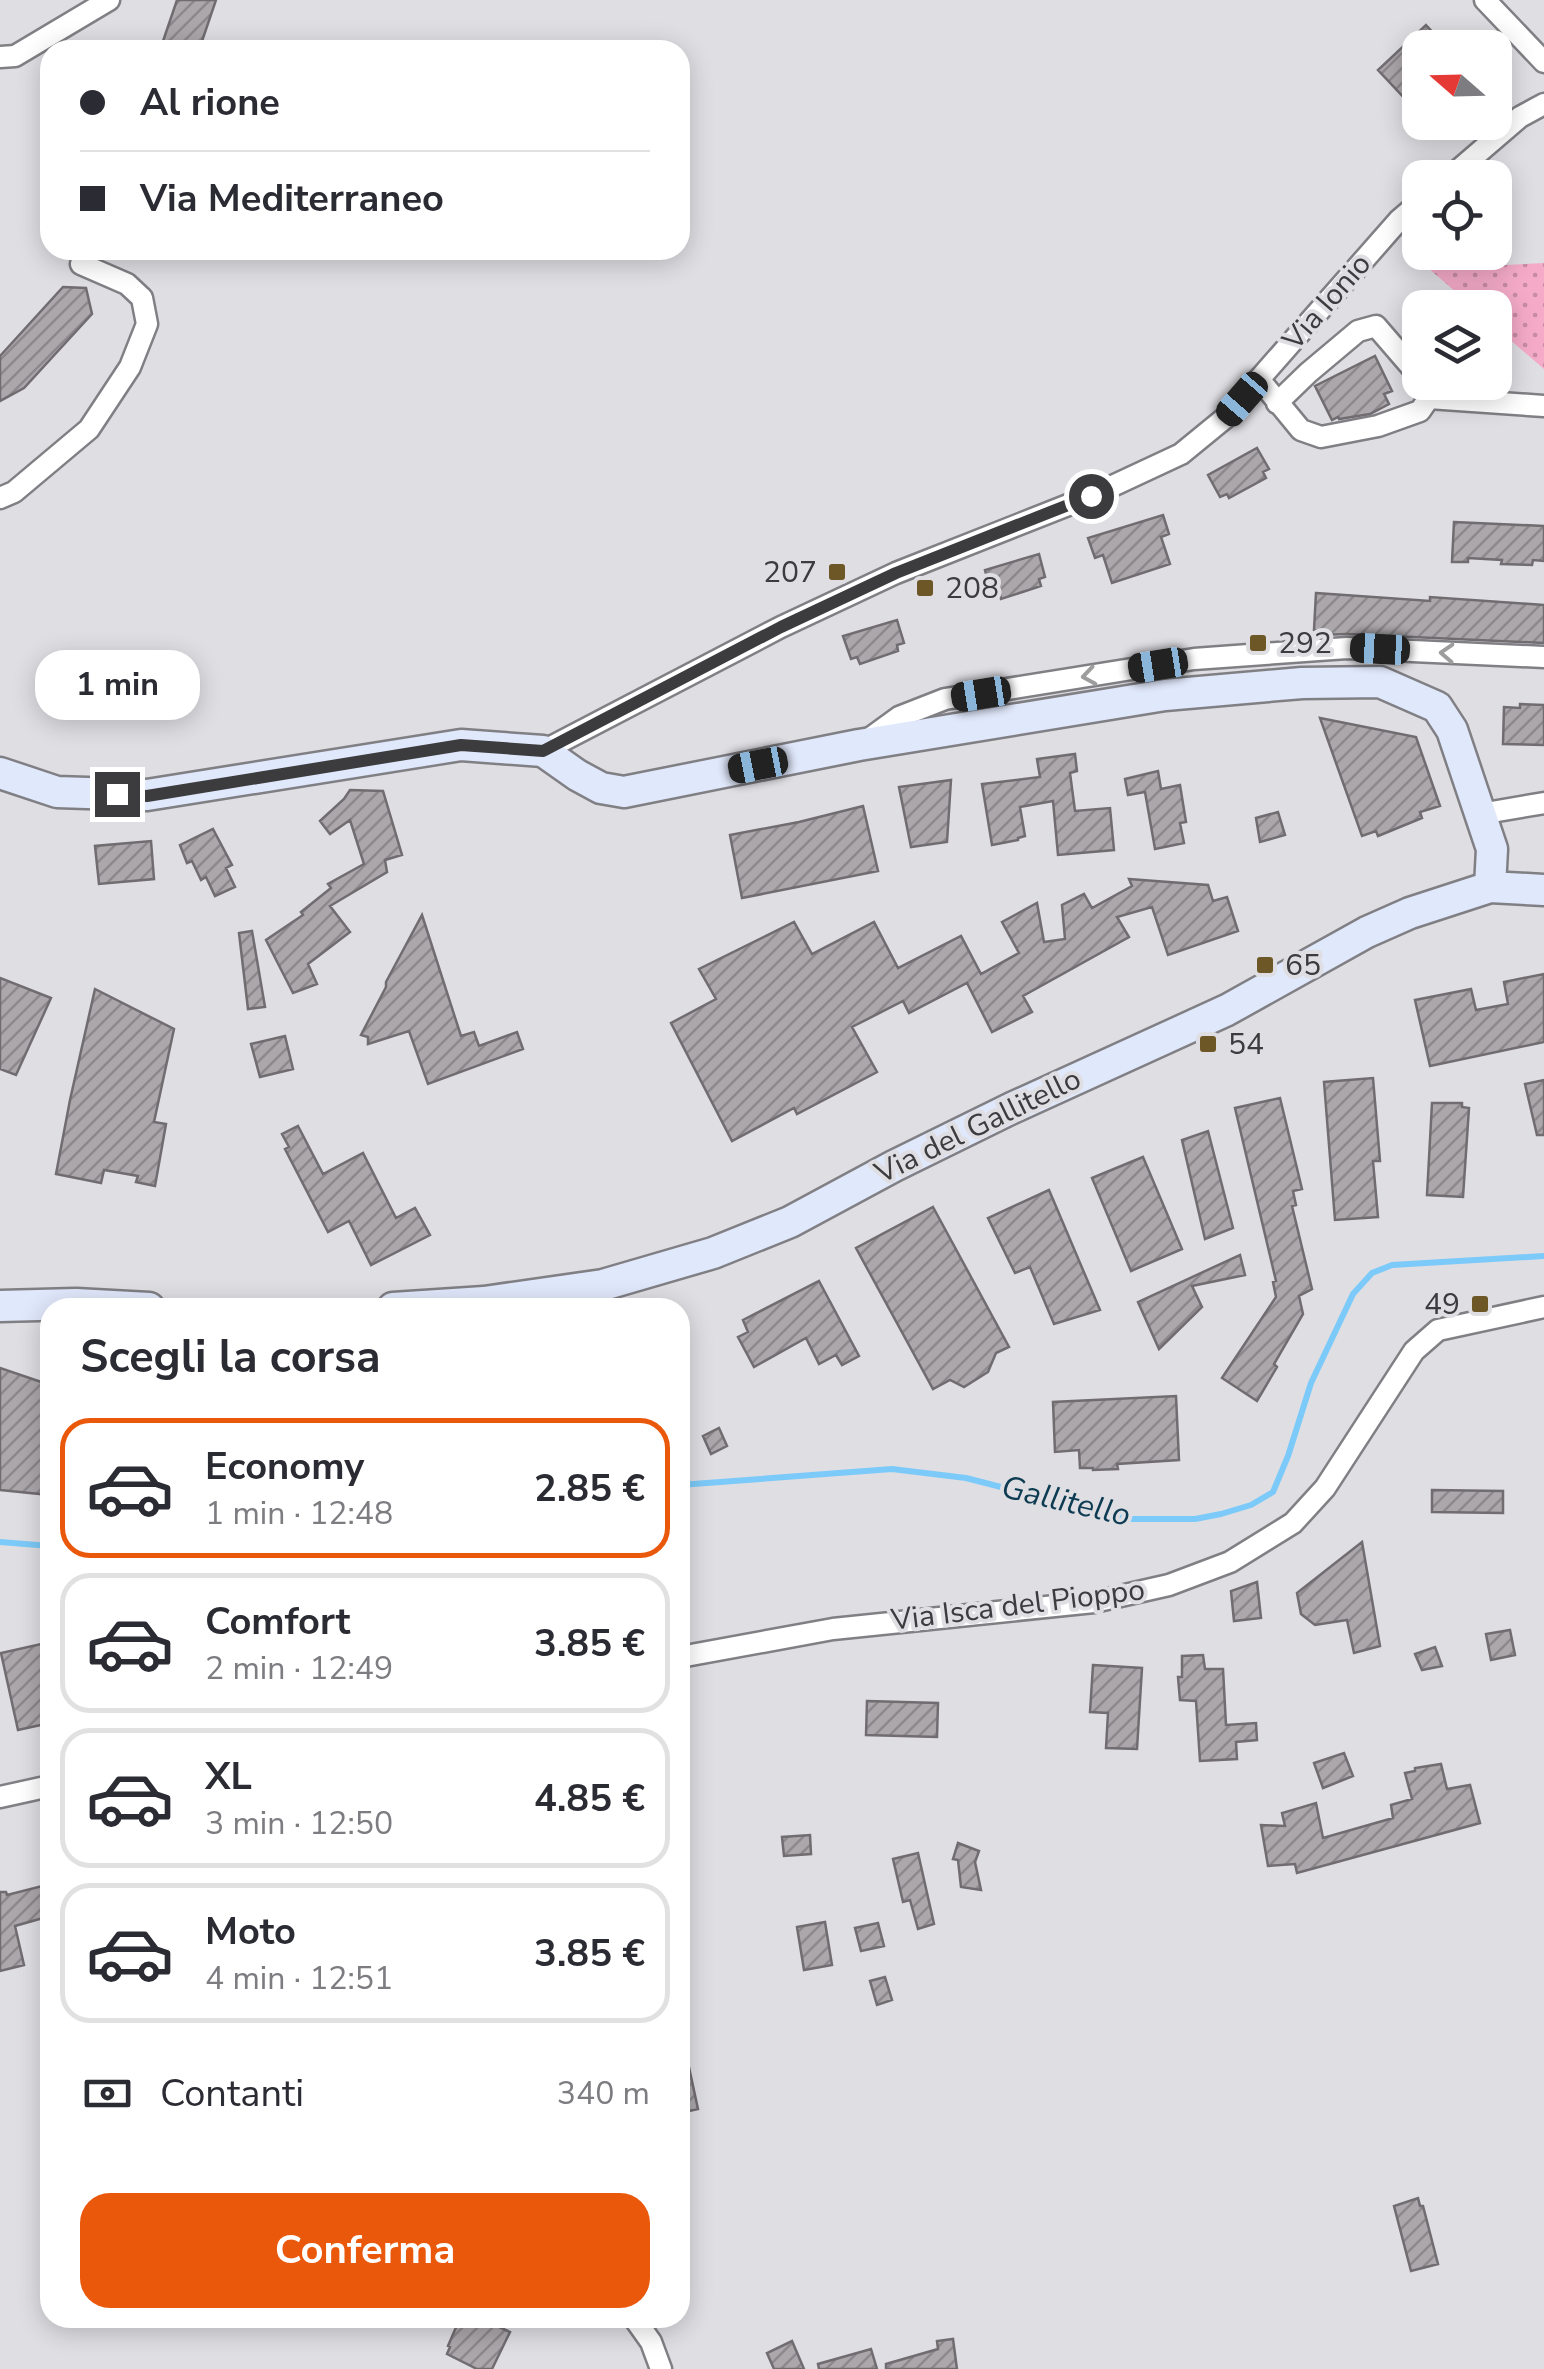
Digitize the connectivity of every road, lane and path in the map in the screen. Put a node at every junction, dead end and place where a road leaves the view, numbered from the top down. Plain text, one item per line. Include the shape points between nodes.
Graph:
1 (109, 0) edge
2 (1485, 0) edge
3 (42, 40) edge
4 (40, 41) edge
5 (0, 58) edge
6 (1544, 62) edge
7 (1544, 104) edge
8 (1470, 160) edge
9 (1402, 218) edge
10 (81, 264) dead end
11 (1402, 358) edge
12 (1259, 380) junction
13 (1422, 400) edge
14 (1508, 400) edge
15 (1277, 403) junction
16 (1544, 406) edge
17 (0, 498) edge
18 (1544, 657) edge
19 (859, 745) junction
20 (543, 751) junction
21 (0, 773) edge
22 (1544, 803) edge
23 (1480, 814) junction
24 (1490, 888) junction
25 (1544, 890) edge
26 (512, 1298) edge
27 (40, 1305) edge
28 (0, 1306) edge
29 (1544, 1307) edge
30 (690, 1655) edge
31 (40, 1788) edge
32 (0, 1797) edge
33 (641, 2328) edge
34 (661, 2369) edge

1 - 3 street
2 - 6 street
4 - 5 street
7 - 8 street
9 - 12 street, Via Ionio
10 - 17 street via 142,298 147,324 130,366 89,429
11 - 15 street via 1376,326 1358,331
12 - 15 street
12 - 20 street, Via Ionio via 1181,454 896,573
13 - 15 street via 1420,411 1321,437 1301,430
14 - 16 street
18 -> 19 street via 1347,648 1194,659 945,699
19 - 20 street via 624,792 601,788
19 - 23 street via 1165,695 1380,682 1437,707 1452,730
20 - 21 street via 461,745 147,796 57,792
22 - 23 street
23 - 24 street via 1492,850
24 - 25 street, Via del Gallitello
24 - 26 street, Via del Gallitello via 1367,932 1227,1010 1012,1108 790,1222 603,1285
27 - 28 street
29 - 30 street, Via Isca del Pioppo via 1438,1330 1414,1351 1325,1488 1292,1523 1230,1562 1094,1602 834,1629
31 - 32 street
33 - 34 street

